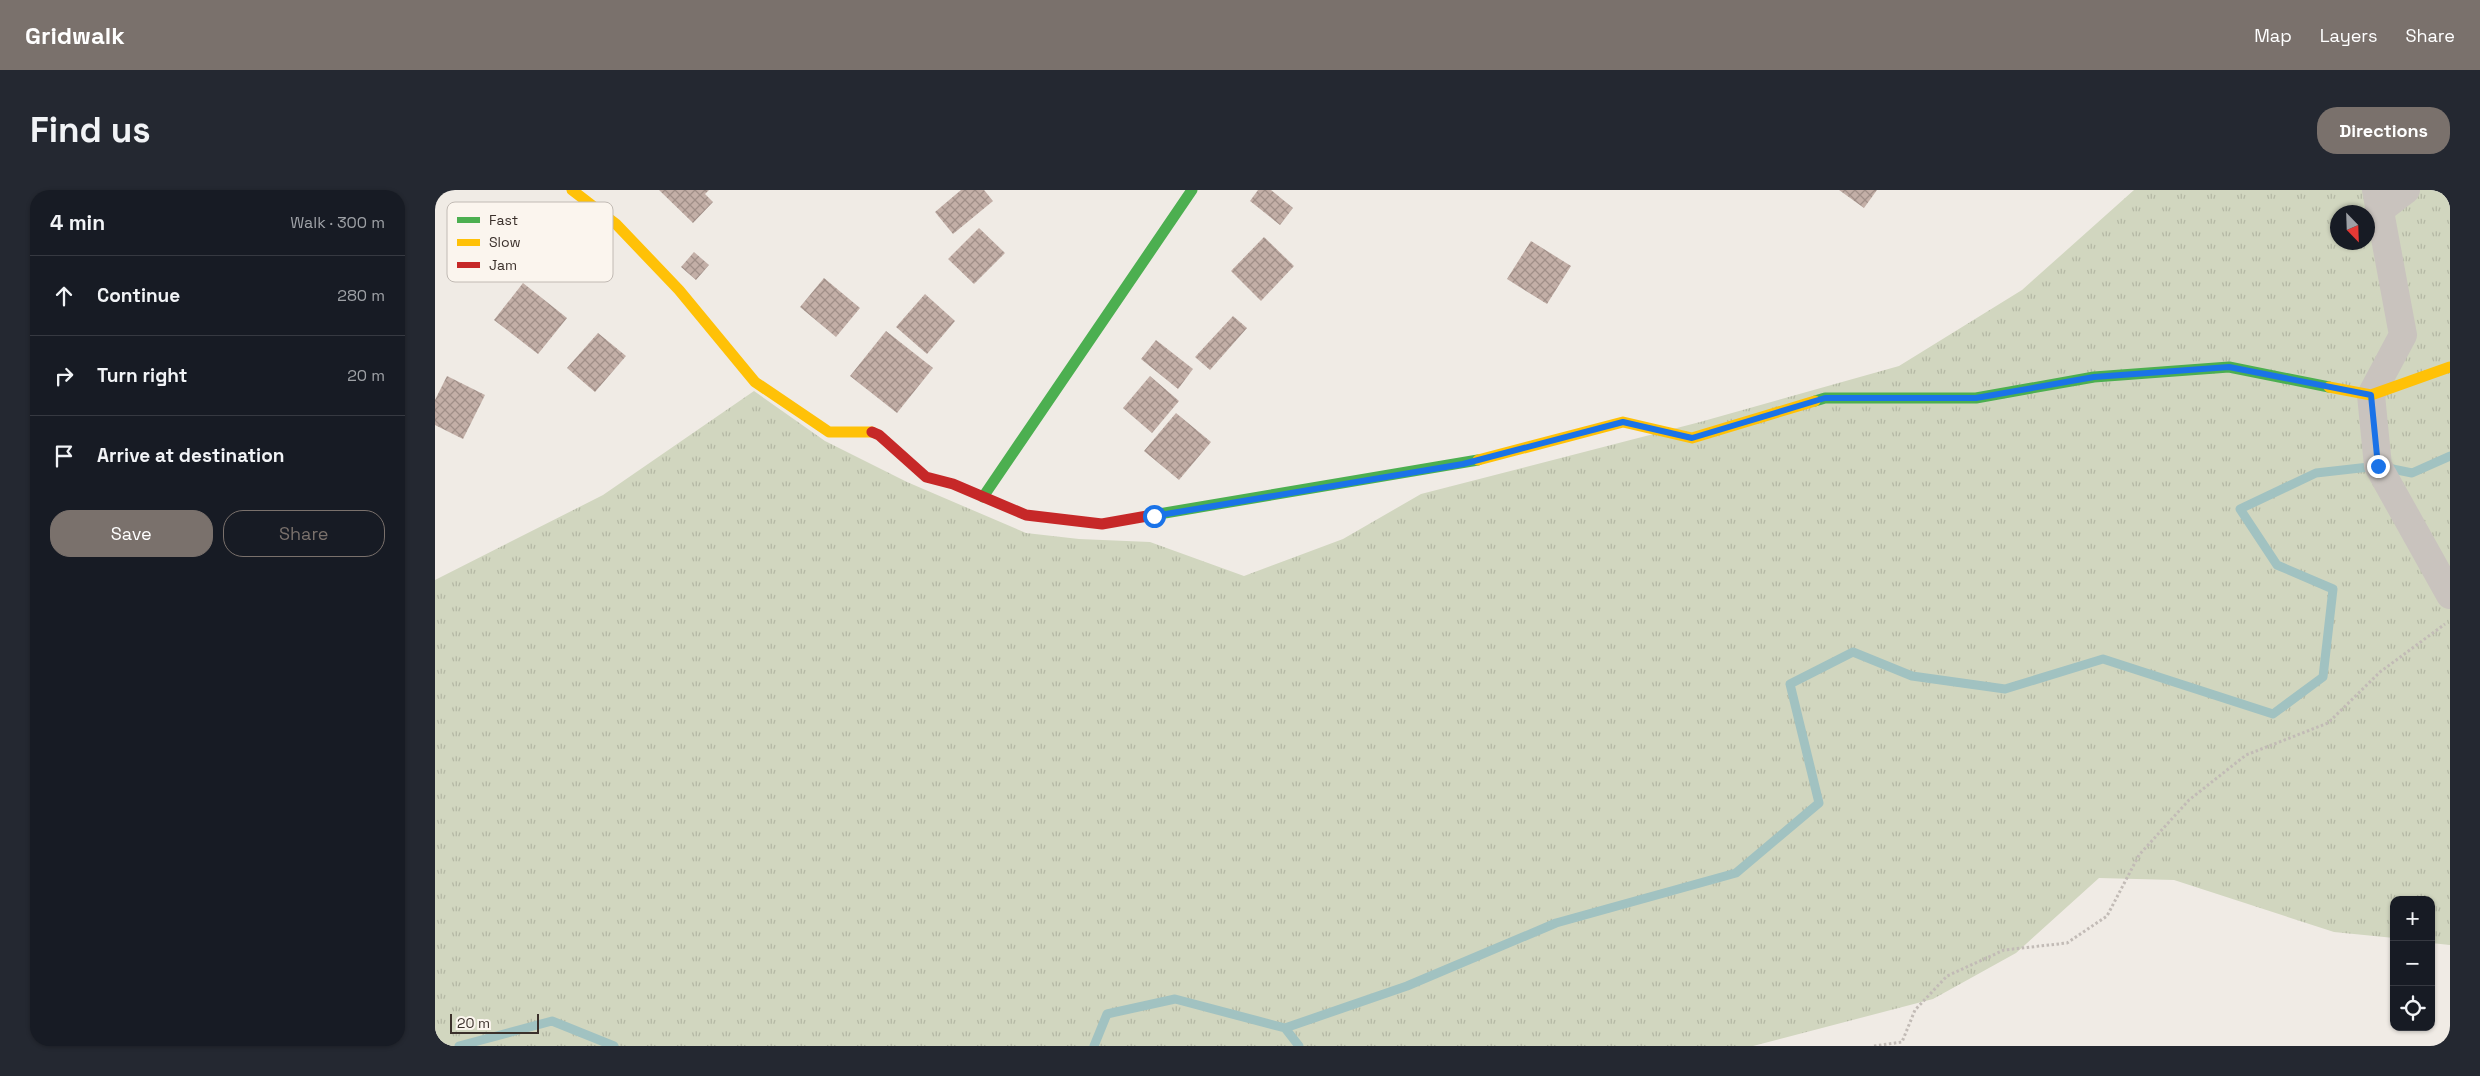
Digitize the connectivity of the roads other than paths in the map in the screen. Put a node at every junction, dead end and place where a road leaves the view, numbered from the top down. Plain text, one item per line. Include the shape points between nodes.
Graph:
1 (572, 190) edge
2 (1192, 190) edge
3 (2406, 190) edge
4 (2378, 200) edge
5 (588, 202) edge
6 (613, 222) edge
7 (2450, 367) edge
8 (2371, 395) junction
9 (983, 497) junction
10 (2450, 595) edge

1 - 5 street
2 - 9 street
3 - 4 street
4 - 8 street via 2403,335
6 - 9 street via 679,290 755,382 829,432 869,431 879,435 926,478 953,484
7 - 8 street
8 - 9 street via 2229,367 2094,377 1976,398 1825,398 1692,438 1623,422 1463,464 1102,524 1026,515
8 - 10 street via 2378,466

